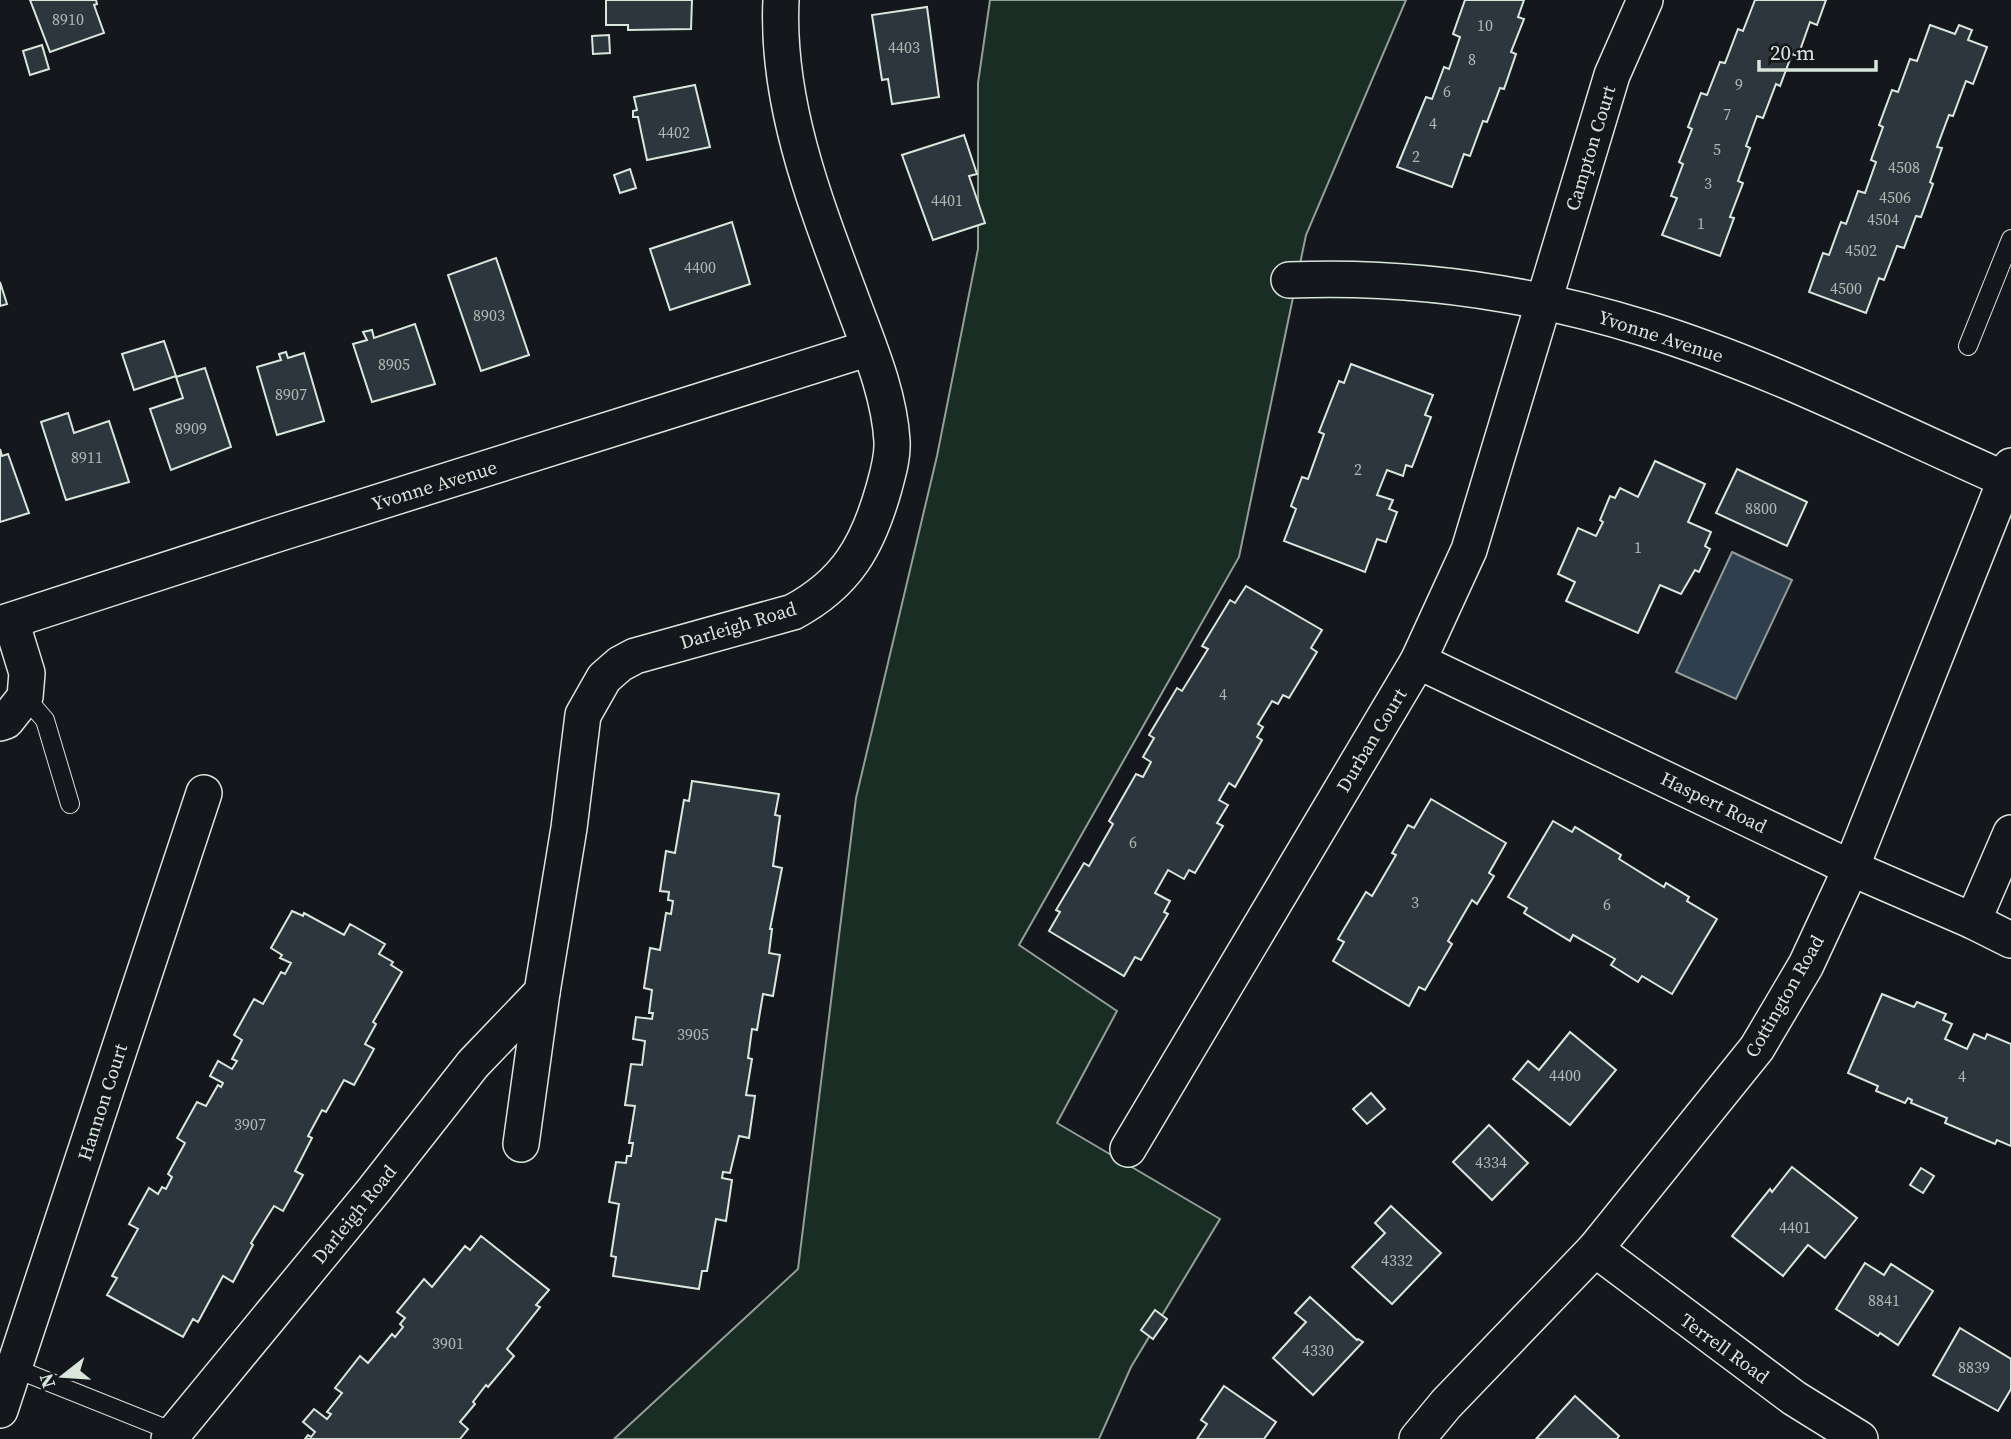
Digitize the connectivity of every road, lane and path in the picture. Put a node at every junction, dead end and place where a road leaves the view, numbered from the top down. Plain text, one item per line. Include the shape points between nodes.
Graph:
1 (781, 0) edge
2 (1645, 0) edge
3 (2011, 239) edge
4 (1289, 280) dead end
5 (1544, 300) junction
6 (1968, 346) dead end
7 (869, 348) junction
8 (2009, 476) edge
9 (5, 623) edge
10 (1418, 661) junction
11 (26, 697) junction
12 (0, 723) edge
13 (204, 793) dead end
14 (70, 804) dead end
15 (2011, 833) edge
16 (1851, 868) junction
17 (1973, 921) junction
18 (2011, 940) edge
19 (542, 992) junction
20 (521, 1144) dead end
21 (1128, 1149) dead end
22 (1595, 1250) junction
23 (14, 1367) junction
24 (0, 1410) edge
25 (172, 1436) edge
26 (1417, 1439) edge
27 (1860, 1439) edge

1 - 7 street, Darleigh Road via 782,58 798,138
2 - 5 street, Campton Court via 1612,75
3 - 6 lane
4 - 5 street, Yvonne Avenue via 1347,278 1455,285
5 - 8 street, Yvonne Avenue via 1646,328 1755,368
5 - 10 street, Durban Court via 1469,550
7 - 9 street, Yvonne Avenue
7 - 19 street, Darleigh Road via 889,413 892,444 876,519 853,563 824,592 793,611 620,664 604,678 583,715
8 - 16 street, Cottington Road
9 - 11 street via 27,673
10 - 16 street, Haspert Road
10 - 21 street, Durban Court
11 - 12 street
11 - 14 lane via 45,720
13 - 23 street, Hannon Court
15 - 17 street
16 - 17 street, Haspert Road
16 - 22 street, Cottington Road via 1807,965 1757,1048
17 - 18 street, Haspert Road
19 - 20 street, Darleigh Road
19 - 25 street, Darleigh Road via 473,1064
22 - 26 street, Cottington Road
22 - 27 street, Terrell Road via 1794,1398
23 - 24 street, Hannon Court
23 - 25 lane

